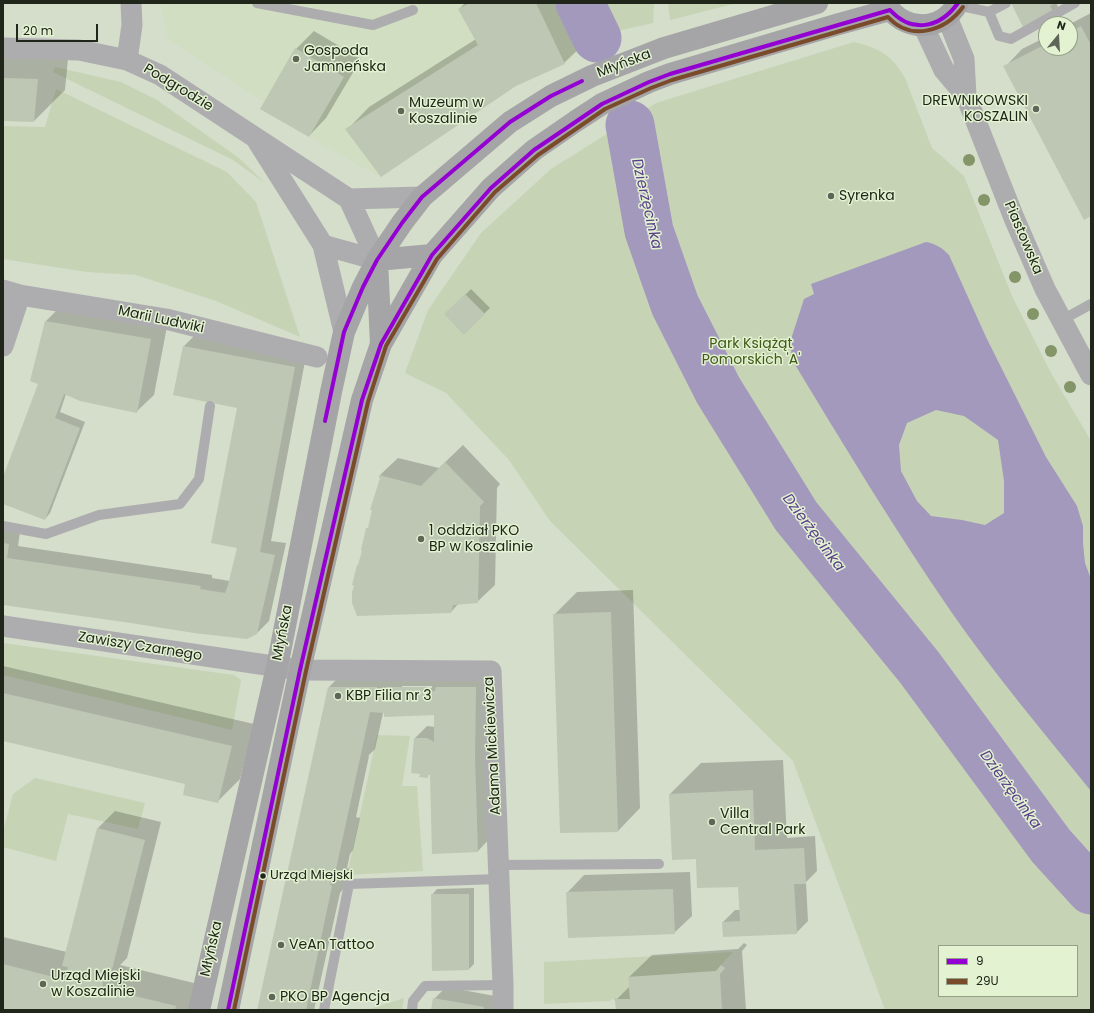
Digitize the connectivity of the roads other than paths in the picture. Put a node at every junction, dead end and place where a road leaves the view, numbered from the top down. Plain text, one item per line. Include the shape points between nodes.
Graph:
1 (131, 3) edge
2 (258, 3) edge
3 (817, 3) edge
4 (1006, 3) edge
5 (1075, 3) edge
6 (888, 7) edge
7 (954, 8) edge
8 (413, 10) dead end
9 (988, 12) junction
10 (923, 25) junction
11 (3, 48) edge
12 (127, 60) junction
13 (966, 96) junction
14 (253, 134) junction
15 (422, 197) junction
16 (349, 199) junction
17 (324, 245) junction
18 (432, 255) junction
19 (377, 260) junction
20 (12, 292) edge
21 (1091, 304) edge
22 (1062, 320) junction
23 (344, 332) junction
24 (381, 344) junction
25 (3, 346) edge
26 (317, 357) dead end
27 (1091, 375) edge
28 (210, 406) dead end
29 (3, 526) edge
30 (3, 626) edge
31 (276, 667) junction
32 (300, 670) junction
33 (659, 864) dead end
34 (499, 872) junction
35 (503, 985) junction
36 (199, 1010) edge
37 (228, 1010) edge
38 (324, 1010) edge
39 (412, 1010) edge
40 (503, 1010) edge

1 - 12 street via 132,25
2 - 8 lane via 373,25
3 - 15 street, Młyńska via 664,48 592,76 551,96 510,122
4 - 9 lane
5 - 9 lane via 1011,39 1000,36
6 - 10 street via 899,19 910,24
6 - 18 street, Młyńska via 670,74 602,104 534,150 491,188
7 - 9 lane
7 - 10 street via 936,23
7 - 13 street, Piastowska via 964,59
10 - 13 street, Piastowska via 944,70
11 - 12 street, Podgrodzie via 79,50
12 - 14 street, Podgrodzie via 160,75
13 - 22 street, Piastowska via 1032,261
14 - 16 street, Podgrodzie
14 - 17 street, Podgrodzie
15 - 16 street
15 - 19 street, Młyńska
16 - 19 street
17 - 19 street
17 - 23 street, Podgrodzie
18 - 19 street
18 - 24 street, Młyńska
19 - 23 street, Młyńska
19 - 24 street, Młyńska
20 - 25 street
20 - 26 street, Marii Ludwiki via 166,319
21 - 22 lane
22 - 27 street, Piastowska
23 - 31 street, Młyńska
24 - 32 street, Młyńska via 362,400
28 - 29 lane via 199,479 180,504 99,515 46,534
30 - 31 street, Zawiszy Czarnego
31 - 32 street, Adama Mickiewicza
31 - 36 street, Młyńska
32 - 34 street, Adama Mickiewicza via 491,671
32 - 37 street, Młyńska
33 - 34 lane
34 - 35 street, Adama Mickiewicza
34 - 38 lane via 349,884
35 - 39 lane via 425,986 413,1001
35 - 40 street, Adama Mickiewicza

